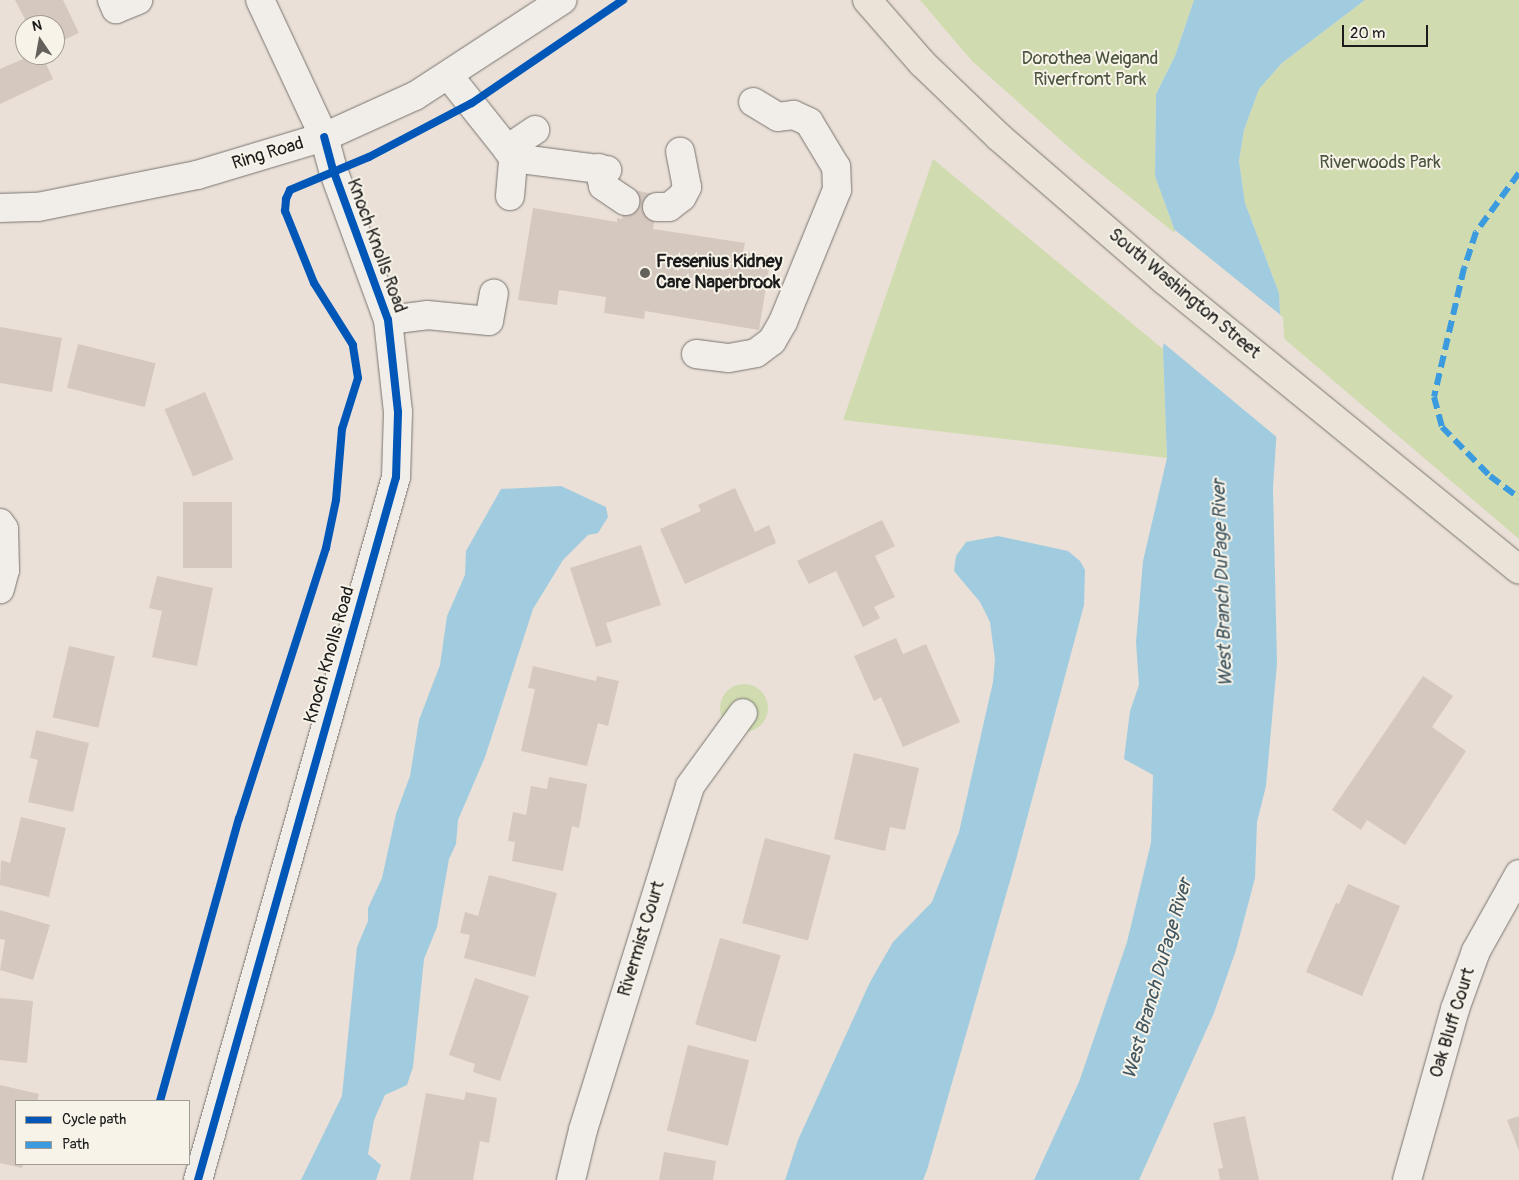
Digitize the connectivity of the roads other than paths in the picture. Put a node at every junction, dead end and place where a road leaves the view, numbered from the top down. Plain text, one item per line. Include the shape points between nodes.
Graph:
1 (112, 0) edge
2 (138, 0) edge
3 (260, 0) edge
4 (562, 0) edge
5 (867, 0) edge
6 (449, 76) junction
7 (753, 102) dead end
8 (535, 130) dead end
9 (324, 137) junction
10 (680, 152) dead end
11 (510, 153) junction
12 (510, 196) dead end
13 (625, 201) dead end
14 (657, 207) dead end
15 (0, 208) edge
16 (494, 293) dead end
17 (388, 320) junction
18 (696, 354) dead end
19 (0, 523) edge
20 (1519, 570) edge
21 (0, 589) edge
22 (743, 713) dead end
23 (1519, 874) edge
24 (198, 1180) edge
25 (572, 1180) edge
26 (1407, 1180) edge

1 - 2 street via 116,9
3 - 9 street, Knoch Knolls Road
4 - 6 street, Ring Road
5 - 20 main road, South Washington Street via 922,63 999,137 1164,280
6 - 9 street, Ring Road via 374,116
6 - 11 street
7 - 18 street via 778,117 794,115 809,122 836,167 837,190 784,322 772,340 756,353 738,356
8 - 11 street
9 - 15 street, Ring Road via 197,176 38,207
9 - 17 street, Knoch Knolls Road
10 - 14 street via 687,187 682,198 669,207
11 - 12 street
11 - 13 street via 603,169 603,186
16 - 17 street via 489,321 427,315
17 - 24 street, Knoch Knolls Road via 398,412 396,477
19 - 21 street via 4,529 5,570
22 - 25 street, Rivermist Court via 690,786 583,1130
23 - 26 street, Oak Bluff Court via 1476,951 1455,1009

